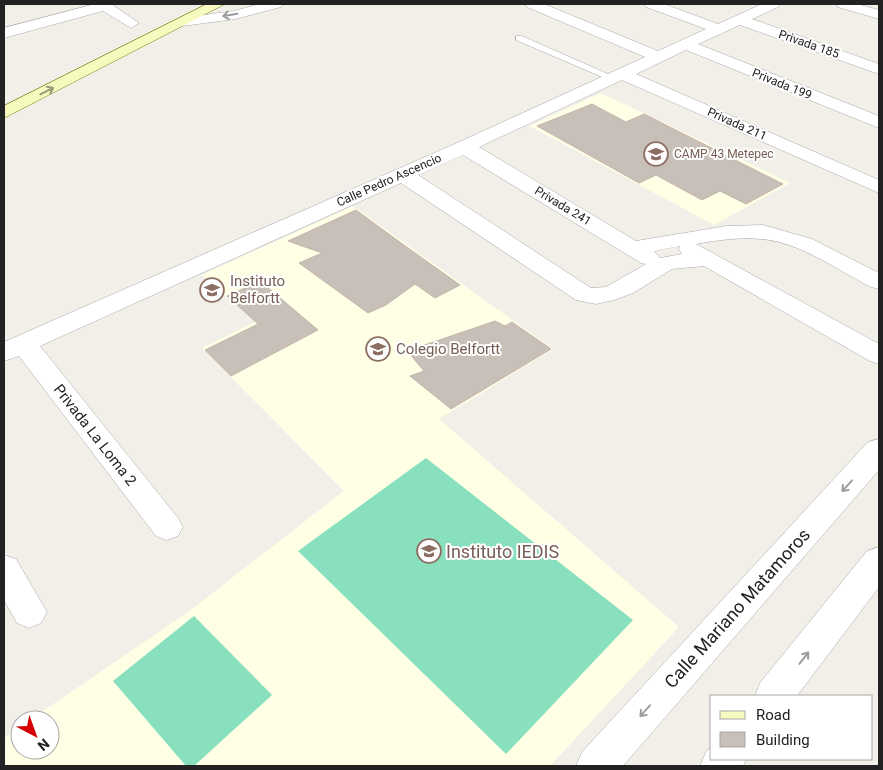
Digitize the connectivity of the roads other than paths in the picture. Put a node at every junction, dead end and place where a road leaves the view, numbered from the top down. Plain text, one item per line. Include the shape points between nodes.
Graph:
1 (198, 4) edge
2 (218, 4) edge
3 (276, 4) edge
4 (532, 4) edge
5 (651, 4) edge
6 (768, 4) edge
7 (843, 4) edge
8 (104, 5) edge
9 (879, 15) edge
10 (740, 20) junction
11 (182, 22) junction
12 (131, 23) dead end
13 (719, 30) junction
14 (4, 33) edge
15 (519, 38) dead end
16 (686, 45) junction
17 (658, 57) junction
18 (879, 69) edge
19 (617, 76) junction
20 (4, 98) edge
21 (4, 113) edge
22 (879, 122) edge
23 (464, 147) junction
24 (402, 174) junction
25 (879, 187) edge
26 (678, 242) junction
27 (634, 248) junction
28 (706, 258) junction
29 (661, 265) junction
30 (879, 282) edge
31 (13, 348) edge
32 (879, 355) edge
33 (879, 450) edge
34 (167, 527) dead end
35 (879, 561) edge
36 (4, 569) edge
37 (29, 612) dead end
38 (775, 695) edge
39 (596, 766) edge

1 - 20 main road
2 - 11 main road
3 -> 11 street
4 - 17 street
5 - 13 street
6 - 10 street, Calle Pedro Ascencio
7 - 9 street
8 - 12 street
8 - 14 street
10 - 13 street, Calle Pedro Ascencio
10 - 18 street, Privada 185
21 -> 11 main road
13 - 16 street, Calle Pedro Ascencio
15 - 19 lane
16 - 17 street, Calle Pedro Ascencio
16 - 22 street, Privada 199
17 - 19 street, Calle Pedro Ascencio
19 - 23 street, Calle Pedro Ascencio
19 - 25 street, Privada 211
23 - 24 street, Calle Pedro Ascencio
23 - 27 street, Privada 241
24 - 29 street via 585,295 598,298 611,295
24 - 31 street, Calle Pedro Ascencio
26 - 27 street
26 - 28 street
26 - 30 street via 739,231 778,235
27 - 29 street, Privada 241
28 - 29 street
28 - 32 street
31 - 34 street, Privada La Loma 2
33 -> 39 street, Calle Mariano Matamoros
38 -> 35 street
36 - 37 street

